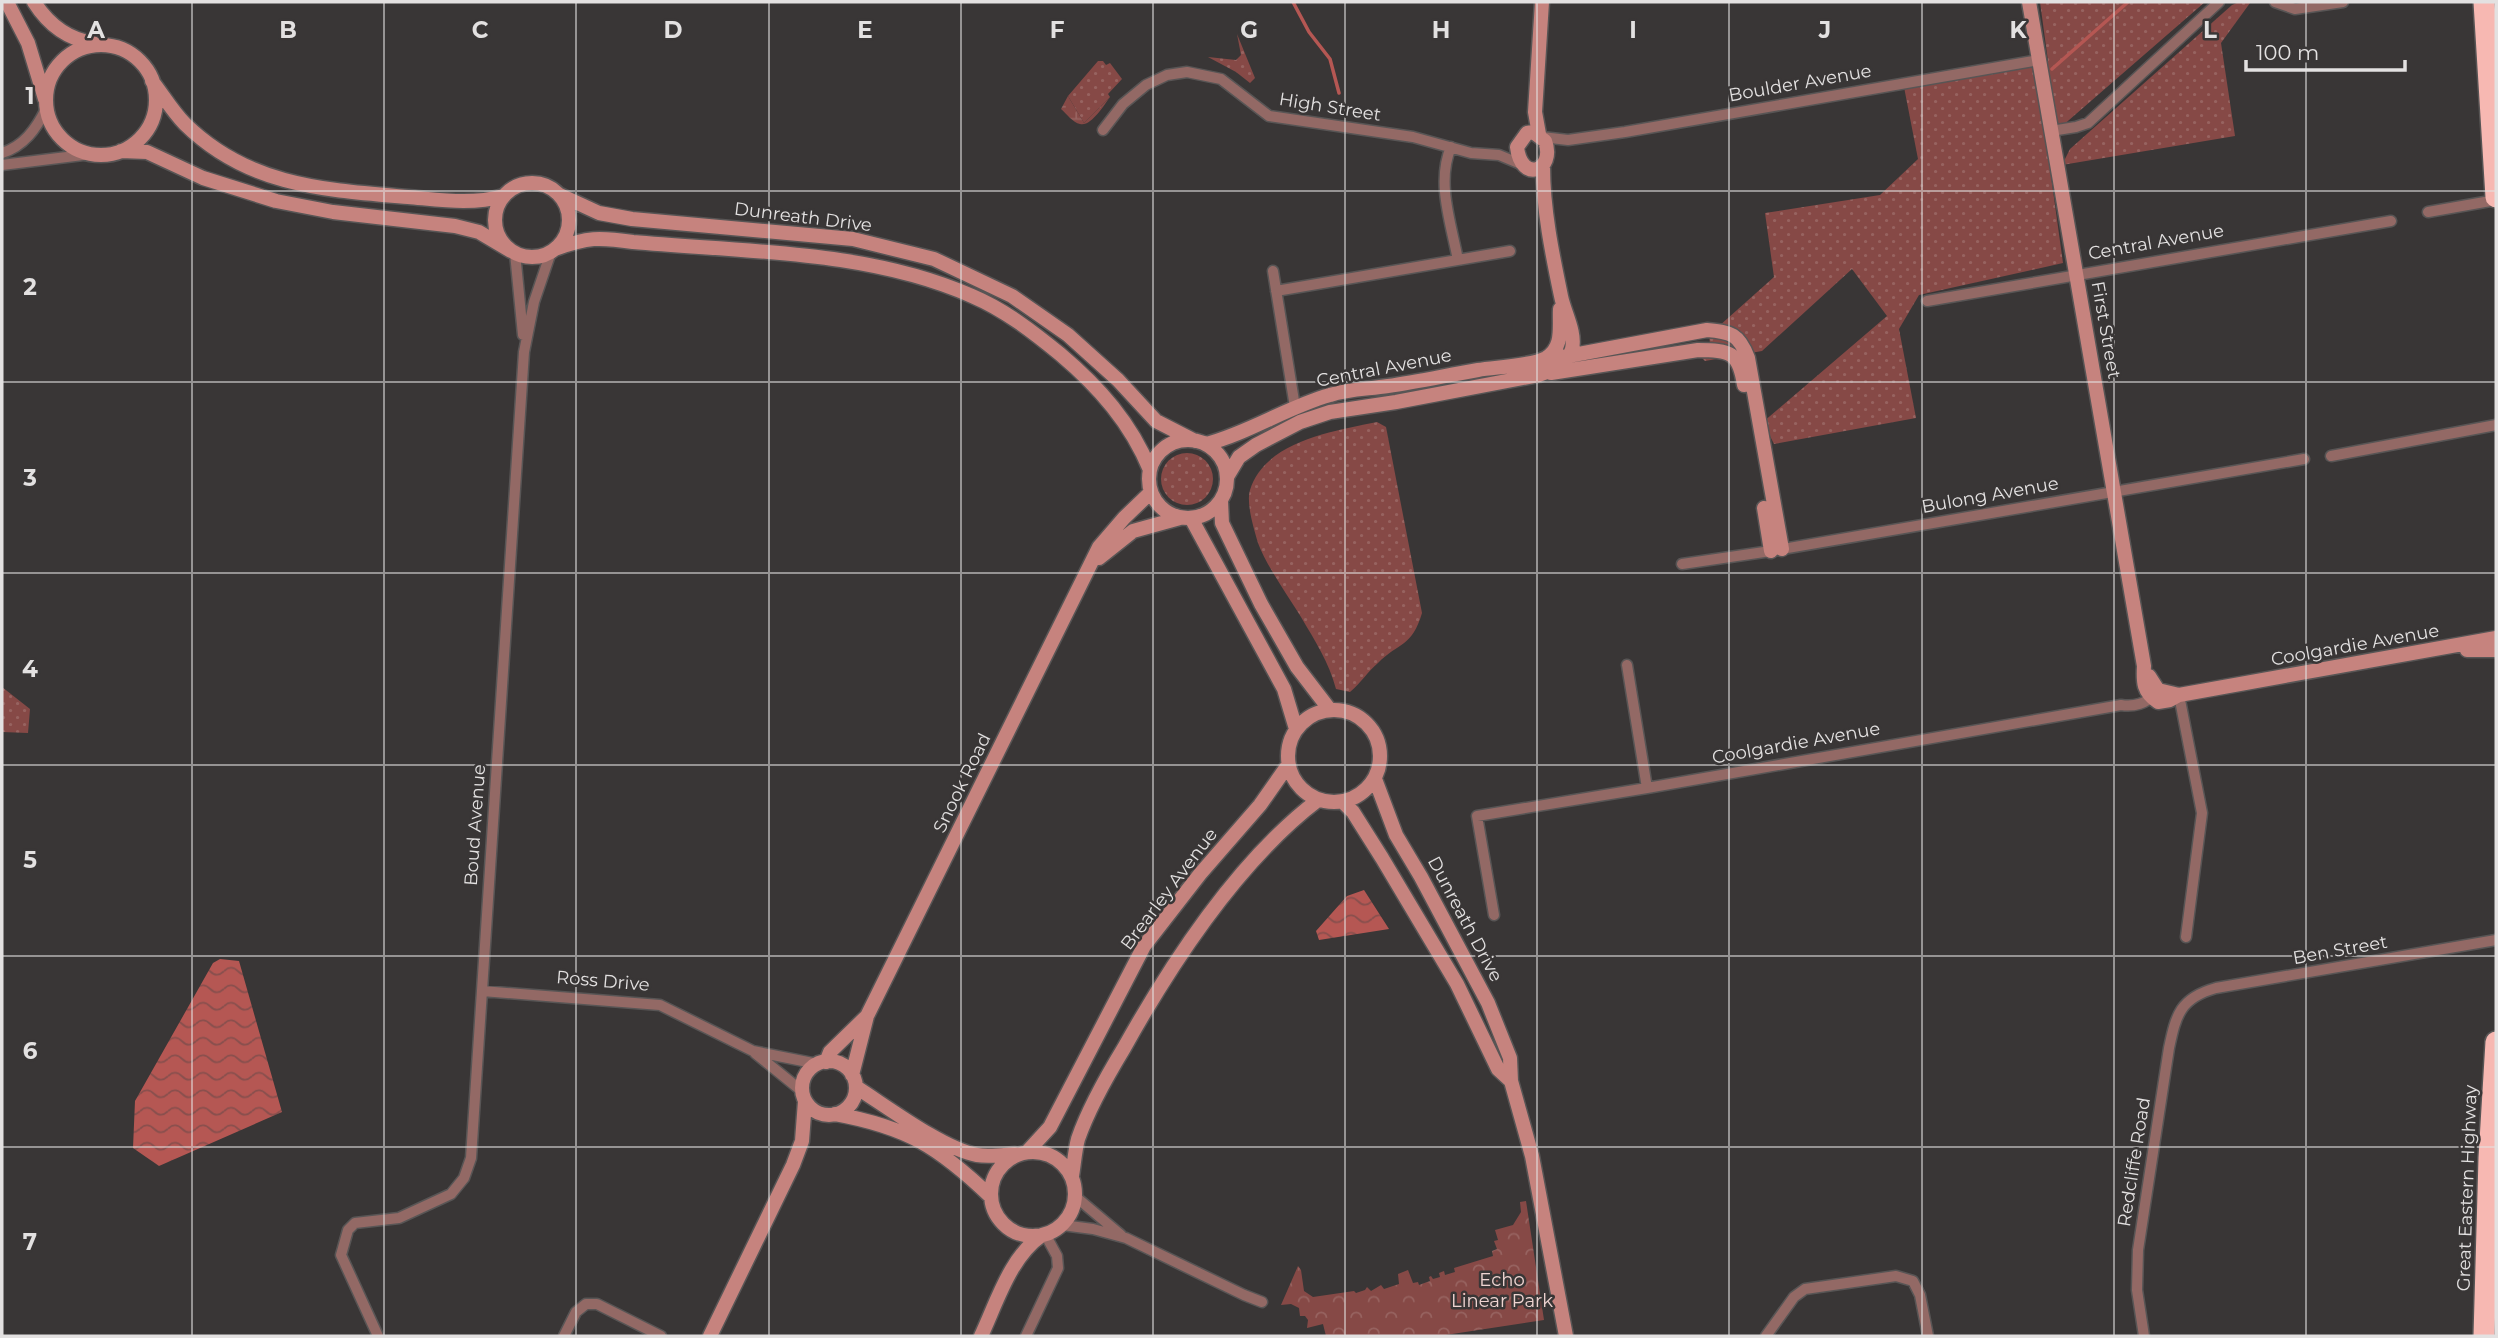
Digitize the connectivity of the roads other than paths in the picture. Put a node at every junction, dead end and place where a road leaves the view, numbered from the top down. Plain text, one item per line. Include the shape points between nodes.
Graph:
1 (7, 2) edge
2 (34, 2) edge
3 (1542, 2) edge
4 (2029, 2) edge
5 (2219, 2) edge
6 (2275, 2) edge
7 (2343, 2) edge
8 (2484, 2) edge
9 (2494, 2) edge
10 (101, 45) junction
11 (2039, 60) junction
12 (152, 81) junction
13 (2490, 86) junction
14 (46, 105) junction
15 (1103, 130) dead end
16 (2051, 131) junction
17 (1532, 137) junction
18 (1568, 140) junction
19 (1451, 147) junction
20 (121, 151) junction
21 (2, 153) edge
22 (91, 154) junction
23 (1499, 155) junction
24 (1536, 163) junction
25 (2, 165) edge
26 (560, 195) junction
27 (504, 196) junction
28 (2496, 198) edge
29 (2428, 212) dead end
30 (2391, 221) dead end
31 (553, 251) junction
32 (1510, 251) dead end
33 (513, 252) junction
34 (1458, 260) junction
35 (1273, 271) dead end
36 (2076, 276) junction
37 (1276, 291) junction
38 (1927, 301) dead end
39 (1567, 347) junction
40 (1620, 347) junction
41 (524, 352) junction
42 (1593, 365) junction
43 (1537, 369) junction
44 (1295, 407) junction
45 (2496, 425) edge
46 (1200, 443) junction
47 (2331, 456) dead end
48 (2304, 459) dead end
49 (1150, 470) junction
50 (1227, 477) junction
51 (1151, 492) junction
52 (2115, 492) junction
53 (1221, 501) junction
54 (1186, 518) junction
55 (1776, 550) junction
56 (1682, 564) dead end
57 (1091, 566) junction
58 (2496, 638) edge
59 (2455, 647) junction
60 (2496, 650) edge
61 (1627, 665) dead end
62 (2152, 692) junction
63 (2179, 695) junction
64 (1330, 710) junction
65 (1296, 729) junction
66 (1288, 765) junction
67 (1375, 779) junction
68 (1647, 788) junction
69 (1318, 800) junction
70 (1343, 802) junction
71 (1494, 915) dead end
72 (2186, 937) dead end
73 (2496, 940) edge
74 (482, 991) junction
75 (2190, 999) joint
76 (867, 1016) junction
77 (2496, 1041) edge
78 (753, 1051) junction
79 (822, 1063) junction
80 (854, 1081) junction
81 (1511, 1081) junction
82 (804, 1096) junction
83 (835, 1114) junction
84 (1022, 1153) junction
85 (1072, 1176) junction
86 (990, 1197) junction
87 (1076, 1198) junction
88 (1062, 1225) junction
89 (1044, 1235) junction
90 (1126, 1238) junction
91 (1262, 1302) dead end
92 (658, 1335) edge
93 (378, 1336) edge
94 (564, 1336) edge
95 (710, 1336) edge
96 (983, 1336) edge
97 (1026, 1336) edge
98 (1566, 1336) edge
99 (1766, 1336) edge
100 (1928, 1336) edge
101 (2144, 1336) edge
102 (2484, 1336) edge

1 - 14 main road via 28,43
2 - 10 main road via 43,16 68,35
3 - 17 main road
4 - 11 main road, First Street
5 - 16 street via 2088,122
6 - 7 street via 2295,9
8 - 13 highway
9 - 13 highway
10 - 12 main road via 135,57
10 - 14 main road via 80,49 62,61 50,79
11 - 16 main road, First Street
11 - 18 street, Boulder Avenue
12 - 20 main road via 156,102 151,122 139,140
12 - 27 main road via 203,140 247,169 273,178 464,203
13 - 28 highway
14 - 21 street via 25,140
14 - 22 main road via 53,127 65,142
15 - 19 street, High Street via 1123,104 1146,85 1187,72 1221,79 1269,116
16 - 36 main road, First Street
17 - 18 street, Boulder Avenue
17 - 23 street
17 - 24 main road
17 - 24 main road via 1518,157
18 - 24 street, Boulder Avenue
19 - 23 street, High Street
19 - 34 street via 1444,181
20 - 22 main road
20 - 33 main road via 147,152 203,178 275,201 455,226 478,232
22 - 25 street
23 - 24 street, High Street
24 - 39 main road
26 - 27 main road via 550,187 525,183
26 - 31 main road via 567,205 569,229
26 - 46 main road, Dunreath Drive via 599,213 632,219 844,238 934,259 1012,296 1068,335 1156,421
27 - 33 main road via 495,219 502,242
28 - 29 street
30 - 36 street, Central Avenue
31 - 33 main road via 533,257
31 - 41 street, Boud Avenue via 534,302
31 - 49 main road via 582,239 603,237 867,263 928,279 1011,316 1084,374 1139,443
32 - 34 street
33 - 41 street, Boud Avenue
34 - 37 street
35 - 37 street
36 - 38 street, Central Avenue
36 - 52 main road, First Street
37 - 44 street
39 - 40 main road, Central Avenue
39 - 40 main road, Central Avenue via 1578,340
39 - 42 main road via 1582,362
39 - 43 main road, Central Avenue via 1558,366
40 - 55 main road, Central Avenue via 1707,330 1731,333 1738,339 1748,358
41 - 74 street, Boud Avenue
42 - 43 main road, Central Avenue
42 - 55 main road, Central Avenue via 1698,349 1733,355 1742,373
43 - 44 main road, Central Avenue via 1502,366 1332,394
43 - 50 main road, Central Avenue via 1300,422 1239,457
44 - 46 main road, Central Avenue via 1247,430
45 - 47 street
46 - 49 main road via 1183,440 1162,450
46 - 50 main road via 1220,457
48 - 52 street, Bulong Avenue
49 - 51 main road
50 - 53 main road
51 - 54 main road via 1162,509
51 - 57 main road, Snook Road via 1099,547
52 - 55 street, Bulong Avenue
52 - 62 main road, First Street via 2143,682
53 - 54 main road via 1212,510
53 - 64 main road via 1222,523 1261,604 1297,667
54 - 57 main road, Snook Road via 1133,531
54 - 65 main road via 1284,689
55 - 56 street, Bulong Avenue
57 - 76 main road, Snook Road
58 - 59 main road, Coolgardie Avenue
59 - 60 main road, Coolgardie Avenue
59 - 63 main road, Coolgardie Avenue
61 - 68 street
62 - 63 main road, Coolgardie Avenue via 2158,702
62 - 68 street, Coolgardie Avenue via 2140,704
63 - 72 street via 2202,813
64 - 65 main road via 1306,719
64 - 67 main road via 1362,718 1376,736 1381,757
65 - 66 main road via 1287,752
66 - 69 main road via 1293,780
66 - 84 main road, Brearley Avenue via 1260,806 1144,946 1050,1127
67 - 70 main road
67 - 81 main road, Dunreath Drive via 1396,835 1488,1003 1510,1058
68 - 71 street, Coolgardie Avenue via 1478,816
69 - 70 main road
69 - 85 main road via 1256,859 1153,994 1078,1139
70 - 81 main road, Dunreath Drive via 1353,811 1457,984 1497,1069
73 - 75 street, Ben Street via 2216,988
74 - 78 street, Ross Drive via 660,1005
74 - 93 street, Boud Avenue via 471,1158 464,1178 450,1194 400,1218 355,1223 348,1230 341,1255
75 - 101 street, Redcliffe Road via 2178,1013 2173,1030 2138,1250 2137,1290
76 - 79 main road, Snook Road
76 - 80 main road, Snook Road
77 - 102 highway, Great Eastern Highway
78 - 79 street, Ross Drive
78 - 82 street, Ross Drive
79 - 80 main road via 841,1064
79 - 82 main road via 806,1075
80 - 83 main road via 852,1101
80 - 84 main road via 964,1152 990,1156
81 - 98 main road, Dunreath Drive via 1532,1156
82 - 83 main road via 821,1114
82 - 95 main road via 802,1141 793,1165
83 - 86 main road via 911,1135 951,1160
84 - 85 main road via 1054,1156
84 - 86 main road via 997,1171
85 - 87 main road
86 - 89 main road via 1005,1226 1023,1235
87 - 88 main road
87 - 90 street
88 - 89 main road
88 - 90 street
89 - 96 main road via 1023,1252
89 - 97 street via 1059,1263
90 - 91 street
92 - 94 street via 597,1304 586,1304 576,1312
99 - 100 street via 1805,1289 1896,1276 1913,1280 1918,1288

